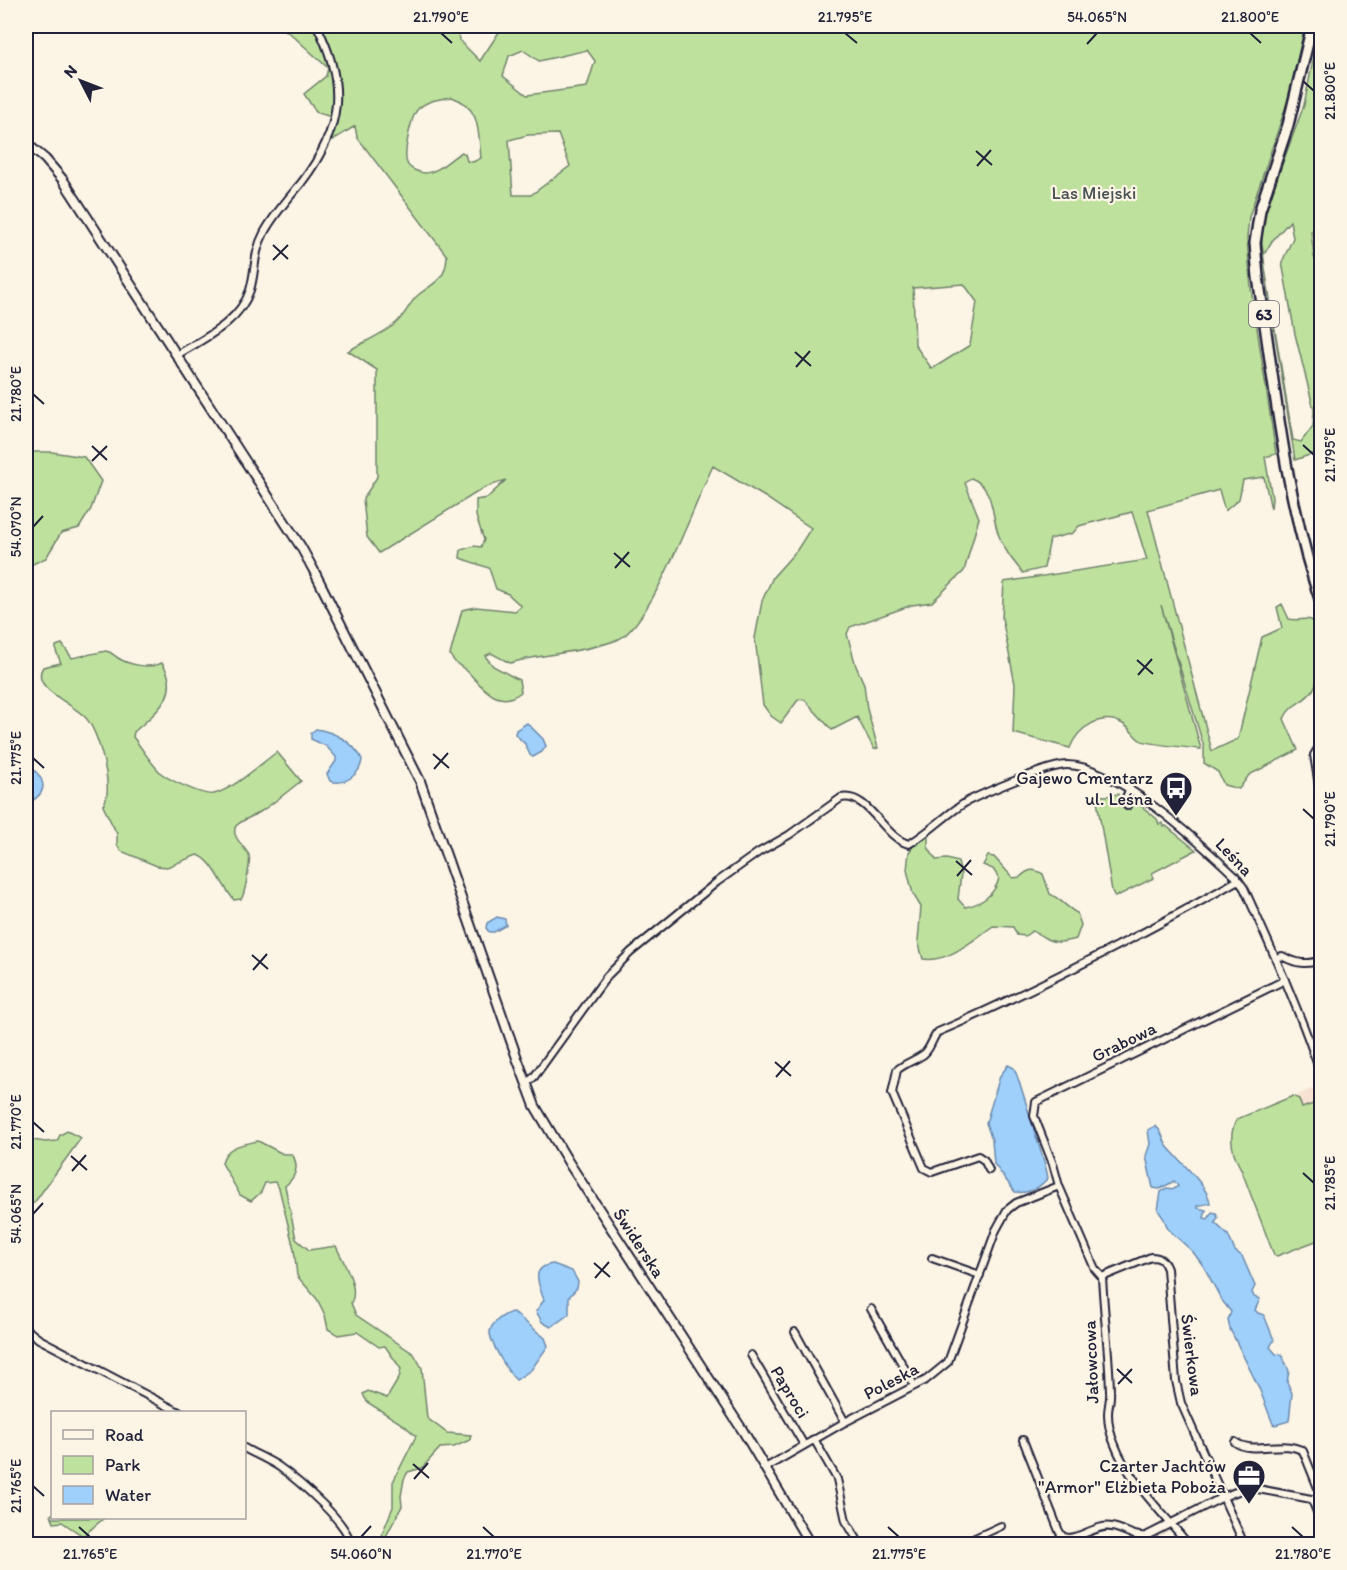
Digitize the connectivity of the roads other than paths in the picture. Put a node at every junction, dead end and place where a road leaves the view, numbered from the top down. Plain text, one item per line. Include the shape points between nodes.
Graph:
1 (317, 26) edge
2 (1312, 26) edge
3 (26, 143) edge
4 (177, 355) junction
5 (1322, 605) edge
6 (1322, 748) edge
7 (1130, 789) junction
8 (1322, 805) edge
9 (1127, 806) dead end
10 (1238, 880) junction
11 (1275, 958) junction
12 (1322, 960) edge
13 (1285, 980) junction
14 (1322, 1078) edge
15 (527, 1083) junction
16 (1053, 1164) joint
17 (989, 1170) dead end
18 (1059, 1186) junction
19 (932, 1258) dead end
20 (980, 1275) junction
21 (1102, 1277) junction
22 (871, 1309) dead end
23 (26, 1329) edge
24 (795, 1332) dead end
25 (751, 1355) dead end
26 (914, 1385) junction
27 (174, 1411) edge
28 (845, 1422) junction
29 (814, 1439) junction
30 (1023, 1440) dead end
31 (1236, 1442) dead end
32 (804, 1445) junction
33 (246, 1449) edge
34 (765, 1468) junction
35 (1223, 1497) junction
36 (1312, 1500) junction
37 (1322, 1500) edge
38 (1173, 1524) junction
39 (1322, 1524) edge
40 (1001, 1526) dead end
41 (350, 1545) edge
42 (810, 1545) edge
43 (860, 1545) edge
44 (962, 1545) edge
45 (1188, 1545) edge
46 (1244, 1545) edge

1 - 4 street via 332,62 337,93 336,117 326,144 263,235 245,299 222,327
2 - 5 main road, 63 via 1288,125 1260,210 1255,243 1292,498
3 - 4 street, Świderska via 56,170
4 - 15 street, Świderska via 300,547 420,781
6 - 8 street via 1314,755
7 - 9 street via 1125,797
7 - 10 street, Leśna via 1180,827
7 - 15 street, Leśna via 1080,767 1059,766 967,802 909,844 901,842 853,798 841,798 725,875 631,952 607,975
10 - 11 street, Leśna
10 - 17 street via 1148,929 938,1032 923,1055 897,1070 892,1093 924,1168 932,1172 978,1156
11 - 12 street via 1282,956 1304,964
11 - 13 street, Leśna
13 - 14 street, Leśna
13 - 16 street, Grabowa via 1036,1102 1034,1116
15 - 34 street, Świderska via 552,1135
16 - 18 street, Jałowcowa
18 - 20 street, Poleska via 1007,1210
18 - 21 street, Jałowcowa
19 - 20 street
20 - 26 street, Poleska via 948,1362
21 - 35 street, Świerkowa via 1151,1257 1165,1263 1179,1393
21 - 38 street, Jałowcowa via 1110,1431 1126,1466 1160,1513
22 - 26 street
23 - 27 street
24 - 28 street
25 - 32 street, Paproci
26 - 28 street, Poleska
28 - 29 street, Poleska
29 - 32 street, Poleska
29 - 43 street via 837,1479 846,1521
30 - 38 street via 1063,1537 1075,1538 1107,1527 1146,1536
31 - 37 street via 1244,1446 1290,1446 1304,1451
32 - 34 street, Poleska
33 - 41 street via 297,1480 342,1526 350,1536
34 - 42 street, Świderska
35 - 36 street via 1253,1488
35 - 38 street
35 - 46 street, Świerkowa
36 - 37 street
36 - 39 street
38 - 45 street, Jałowcowa
40 - 44 street

